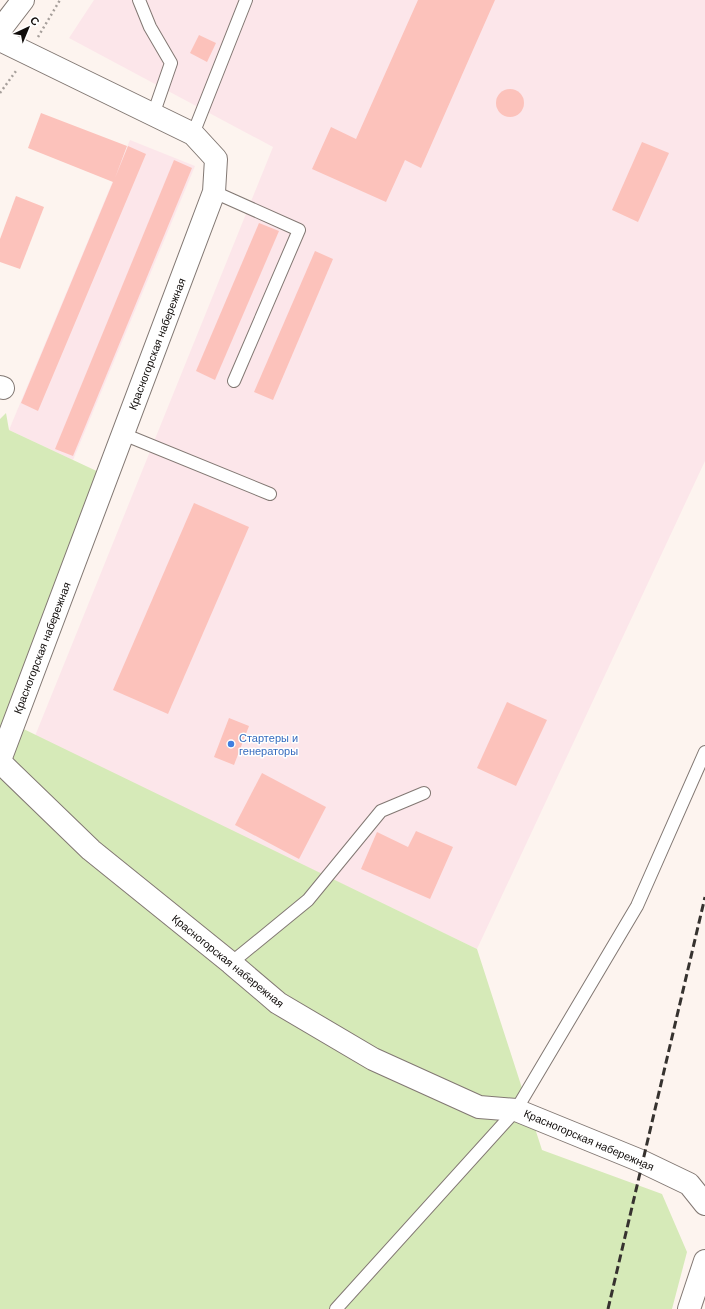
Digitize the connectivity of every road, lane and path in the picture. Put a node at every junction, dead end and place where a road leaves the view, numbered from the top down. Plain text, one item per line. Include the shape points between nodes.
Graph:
1 (23, 0) edge
2 (139, 0) edge
3 (246, 0) edge
4 (0, 30) edge
5 (0, 40) edge
6 (153, 115) junction
7 (193, 134) junction
8 (214, 192) junction
9 (234, 381) dead end
10 (123, 434) junction
11 (270, 494) dead end
12 (705, 752) edge
13 (0, 761) edge
14 (424, 793) dead end
15 (230, 963) junction
16 (516, 1110) junction
17 (705, 1204) edge
18 (705, 1261) edge
19 (336, 1309) edge
20 (690, 1309) edge

1 - 4 street
2 - 6 lane via 150,28 172,63
3 - 7 lane
5 - 6 street, Краcногорская набережная
6 - 7 street, Краcногорская набережная
7 - 8 street, Краcногорская набережная via 216,159
8 - 9 lane via 299,230
8 - 10 street, Краcногорская набережная
10 - 11 lane
10 - 13 street, Краcногорская набережная
12 - 16 lane via 637,906
13 - 15 street, Краcногорская набережная via 91,850
14 - 15 lane via 381,811 308,900
15 - 16 street, Краcногорская набережная via 278,1003 373,1059 479,1107
16 - 17 street, Краcногорская набережная via 641,1161 689,1184
16 - 19 lane
18 - 20 street

